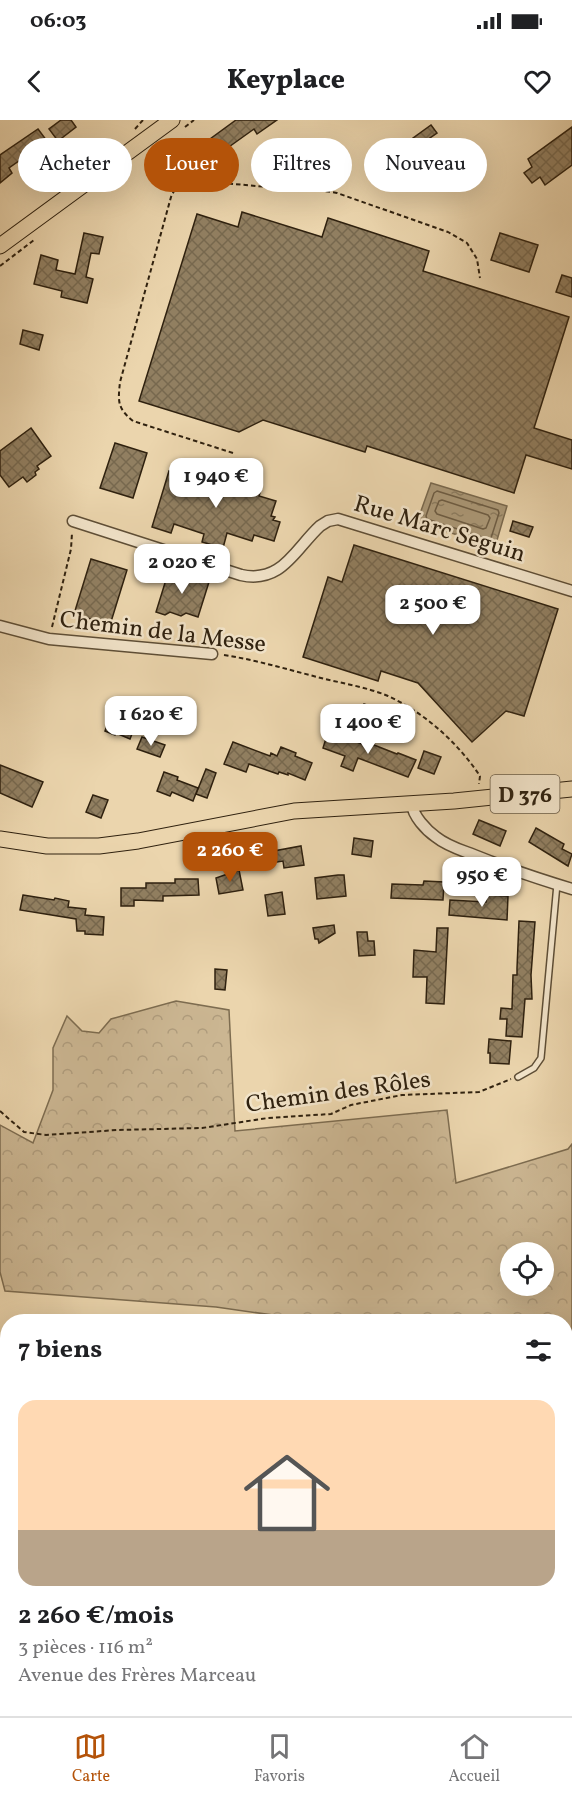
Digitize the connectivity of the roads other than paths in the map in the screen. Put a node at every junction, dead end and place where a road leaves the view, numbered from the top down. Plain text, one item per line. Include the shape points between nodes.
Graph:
1 (172, 120) edge
2 (1, 244) edge
3 (73, 521) road end
4 (572, 591) edge
5 (0, 626) edge
6 (212, 654) road end
7 (572, 789) edge
8 (411, 804) junction
9 (0, 839) edge
10 (558, 884) junction
11 (572, 889) edge
12 (518, 1077) road end
13 (0, 1490) edge
14 (0, 1499) edge

1 - 2 main road
3 - 4 street, Rue Marc Seguin via 255,577 280,569 320,526 338,519
5 - 6 street, Chemin de la Messe via 49,639
7 - 8 main road, D 376
8 - 9 main road, D 376 via 294,811 99,846 47,846
8 - 10 street via 435,837 502,866
10 - 11 street
10 - 12 lane via 541,1058 534,1068
13 - 14 lane

